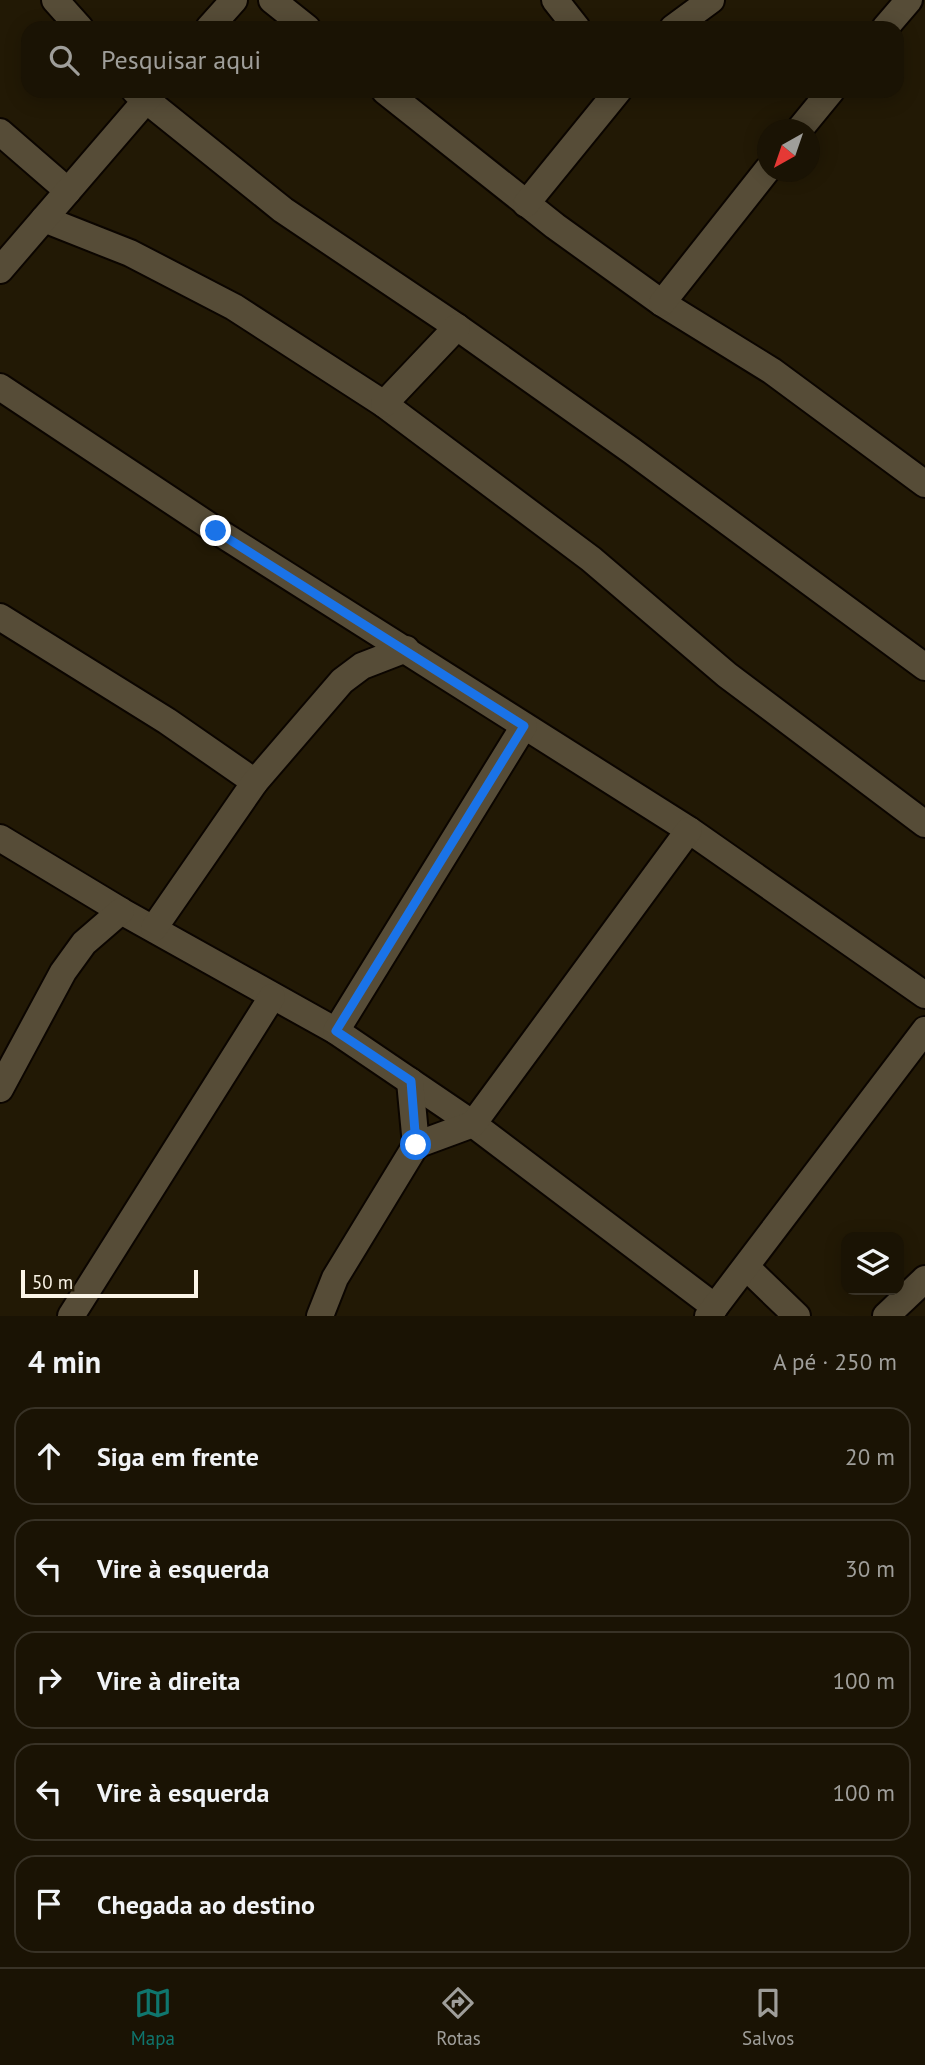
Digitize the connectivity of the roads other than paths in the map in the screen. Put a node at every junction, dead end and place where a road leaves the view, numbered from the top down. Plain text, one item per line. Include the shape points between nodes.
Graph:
1 (55, 0) edge
2 (234, 0) edge
3 (272, 0) edge
4 (555, 0) edge
5 (710, 0) edge
6 (909, 0) edge
7 (74, 21) edge
8 (215, 21) edge
9 (298, 21) edge
10 (572, 21) edge
11 (682, 21) edge
12 (891, 21) edge
13 (143, 98) edge
14 (149, 98) edge
15 (394, 98) edge
16 (592, 98) edge
17 (612, 98) edge
18 (825, 98) edge
19 (808, 119) edge
20 (590, 126) junction
21 (0, 132) edge
22 (758, 182) edge
23 (68, 191) junction
24 (526, 204) junction
25 (44, 219) junction
26 (0, 270) edge
27 (662, 303) junction
28 (457, 327) junction
29 (0, 387) edge
30 (384, 404) junction
31 (925, 484) edge
32 (0, 617) edge
33 (406, 649) junction
34 (925, 667) edge
35 (524, 726) junction
36 (255, 782) junction
37 (925, 824) edge
38 (689, 830) junction
39 (0, 838) edge
40 (121, 911) junction
41 (154, 928) junction
42 (925, 995) edge
43 (272, 997) junction
44 (925, 1030) edge
45 (336, 1031) junction
46 (411, 1081) junction
47 (0, 1089) edge
48 (473, 1124) junction
49 (416, 1145) junction
50 (746, 1267) junction
51 (925, 1279) edge
52 (711, 1312) edge
53 (71, 1316) edge
54 (320, 1316) edge
55 (797, 1316) edge
56 (887, 1316) edge

1 - 7 street
2 - 8 street
3 - 9 street
4 - 10 street
5 - 11 street
6 - 12 street
13 - 23 street
14 - 28 street via 284,211
15 - 24 street
16 - 20 street
17 - 20 street
18 - 19 street
20 - 24 street
21 - 23 street
22 - 27 street
23 - 25 street
24 - 27 street
25 - 26 street
25 - 30 street via 130,253 234,307
27 - 31 street via 772,371
28 - 30 street
28 - 34 street
29 - 33 street via 216,531
30 - 37 street via 592,559 727,675
32 - 36 street
33 - 35 street
33 - 36 street via 362,666 342,681
35 - 38 street
35 - 45 street
36 - 41 street
38 - 42 street
38 - 48 street
39 - 40 street
40 - 41 street
40 - 47 street via 85,943 63,972
41 - 43 street
43 - 45 street
43 - 53 street
44 - 50 street
45 - 46 street
46 - 48 street
46 - 49 street
48 - 49 street
48 - 52 street
49 - 54 street via 335,1278
50 - 52 street
50 - 55 street
51 - 56 street

